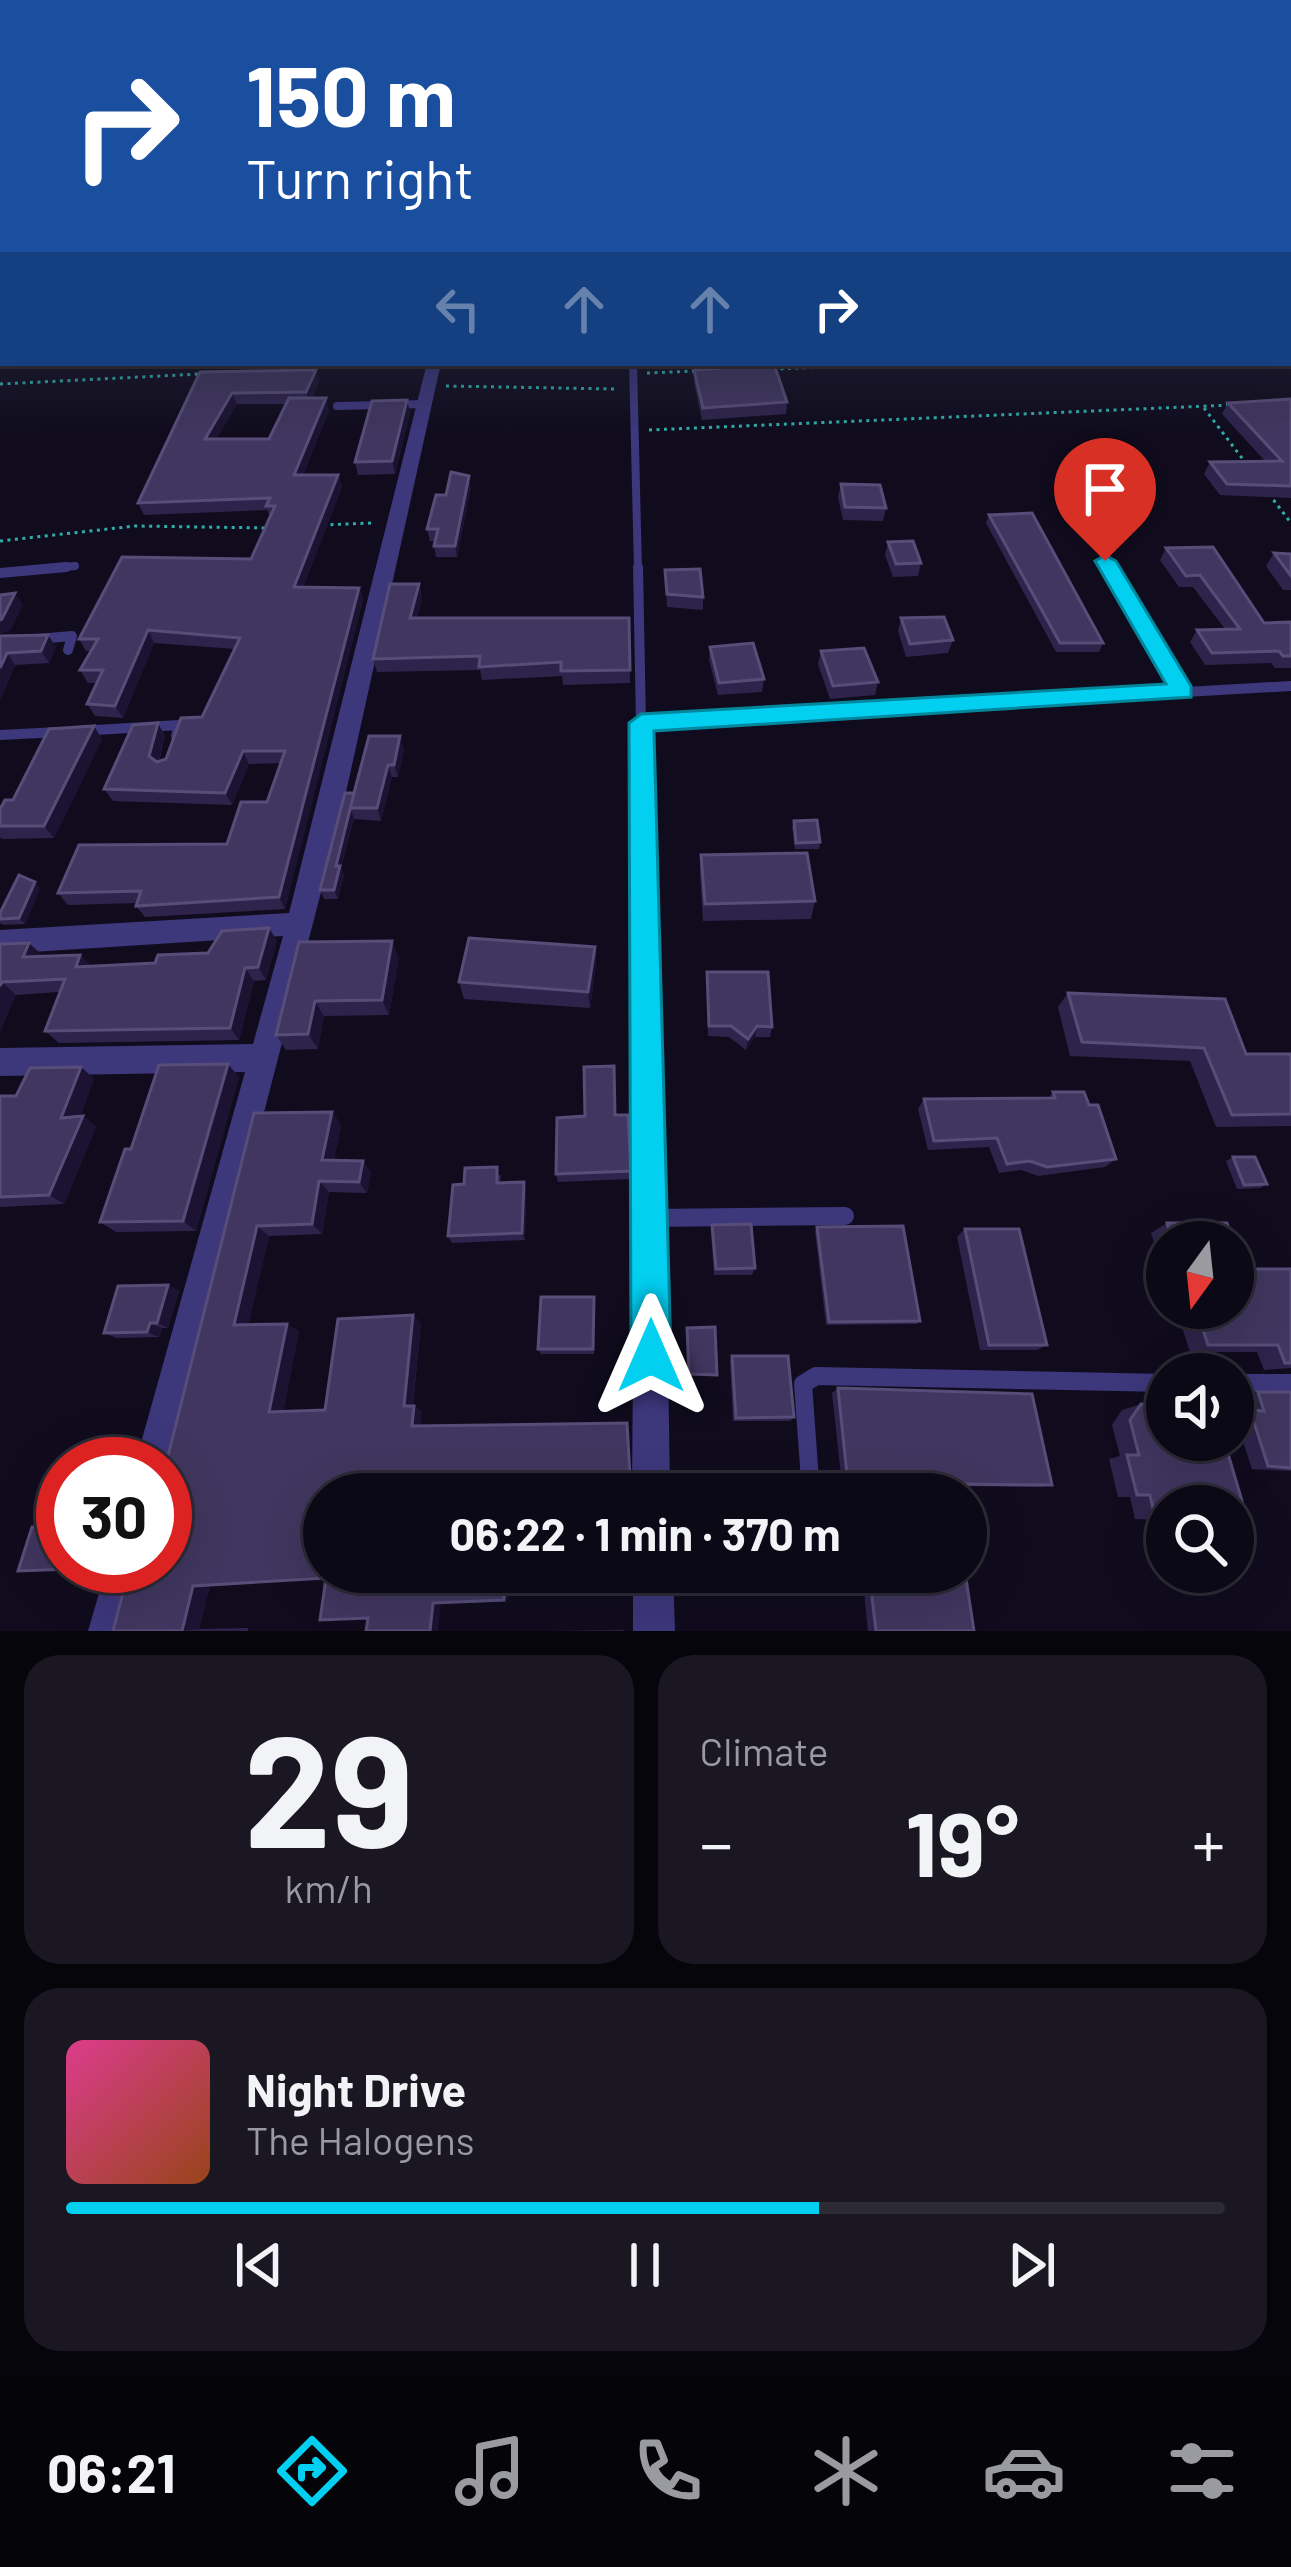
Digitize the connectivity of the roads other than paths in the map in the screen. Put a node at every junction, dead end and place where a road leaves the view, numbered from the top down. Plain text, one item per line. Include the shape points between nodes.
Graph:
1 (633, 368) edge
2 (430, 384) edge
3 (337, 406) dead end
4 (1105, 561) dead end
5 (75, 566) dead end
6 (0, 572) edge
7 (30, 640) edge
8 (68, 650) dead end
9 (1291, 686) edge
10 (1182, 692) junction
11 (641, 723) junction
12 (0, 734) edge
13 (172, 745) edge
14 (296, 924) junction
15 (0, 942) edge
16 (264, 1058) junction
17 (0, 1062) edge
18 (845, 1216) dead end
19 (650, 1218) junction
20 (1254, 1383) edge
21 (1291, 1383) edge
22 (1146, 1384) edge
23 (161, 1437) edge
24 (651, 1473) edge
25 (809, 1473) edge
26 (120, 1593) edge
27 (653, 1593) edge
28 (109, 1631) edge
29 (654, 1631) edge

1 - 11 lane
2 - 3 lane
2 - 14 street
4 - 10 lane
5 - 6 lane
7 - 8 lane via 71,636
9 - 10 lane
10 - 11 lane
11 - 19 lane
12 - 13 lane via 179,725
14 - 15 street
14 - 16 street
16 - 17 street
16 - 23 street
18 - 19 lane
19 - 24 street
20 - 21 lane
22 - 25 lane via 816,1376 803,1384
26 - 28 street
27 - 29 street

